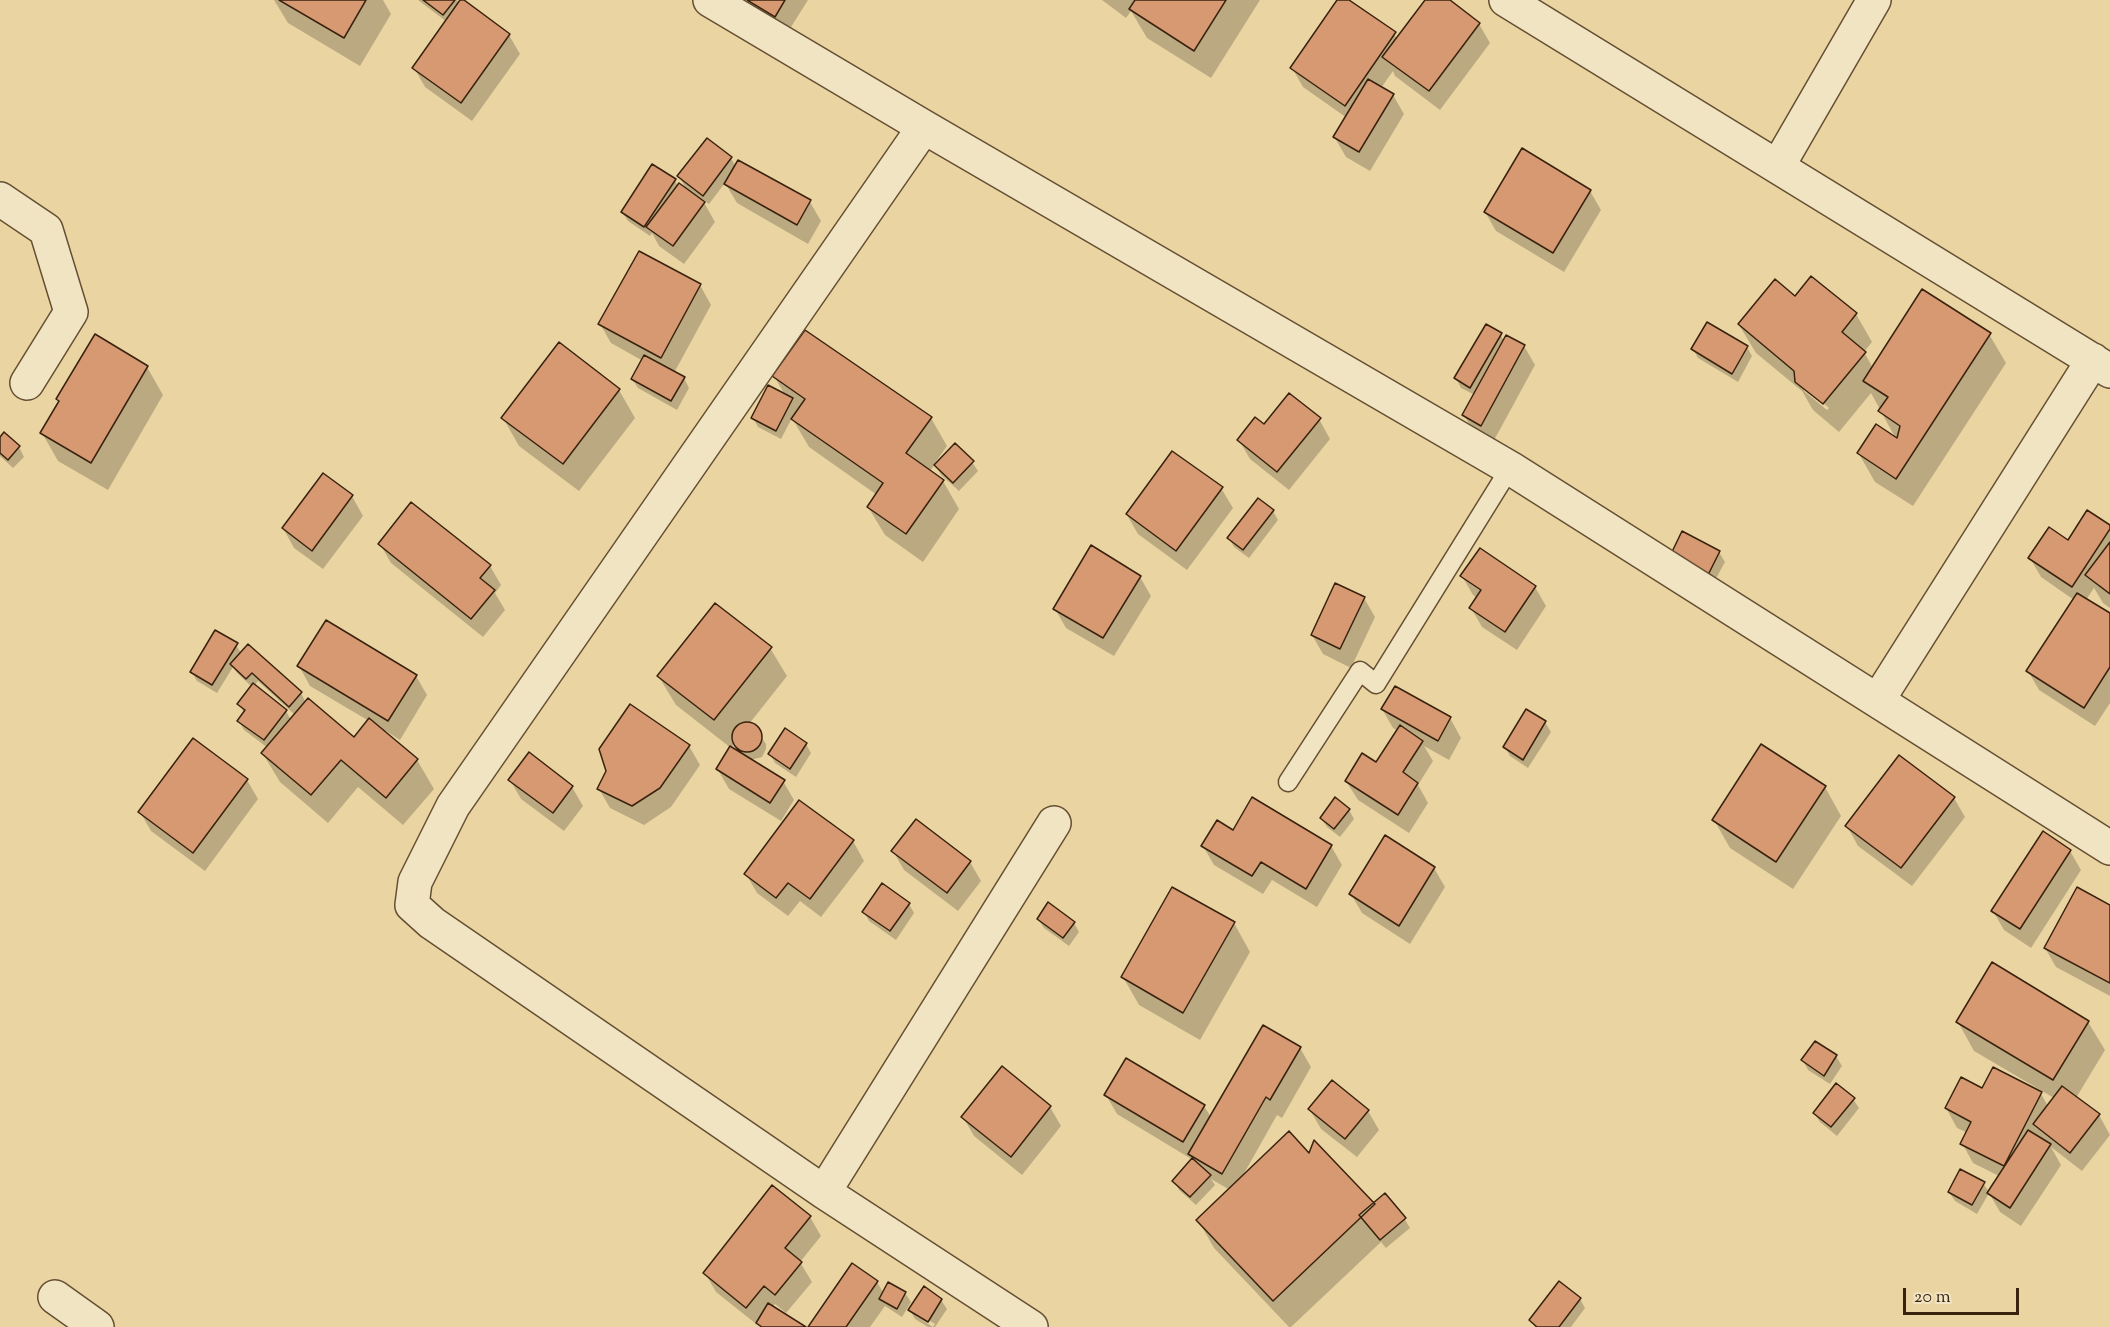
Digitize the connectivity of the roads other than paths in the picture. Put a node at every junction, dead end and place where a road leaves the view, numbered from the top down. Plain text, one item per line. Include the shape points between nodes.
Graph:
1 (710, 0) edge
2 (1506, 0) edge
3 (1874, 0) edge
4 (924, 127) junction
5 (1778, 166) junction
6 (0, 199) edge
7 (2101, 366) edge
8 (27, 383) dead end
9 (1510, 468) junction
10 (1878, 700) junction
11 (1288, 782) dead end
12 (1054, 823) dead end
13 (2110, 848) edge
14 (824, 1192) junction
15 (55, 1298) dead end
16 (97, 1327) edge
17 (1031, 1327) edge

1 - 4 street
2 - 5 street
3 - 5 street
4 - 9 street
4 - 14 street via 453,806 415,882 412,905 432,923
5 - 7 street
6 - 8 street via 46,230 71,312
7 - 10 street
9 - 10 street
9 - 11 lane via 1376,684 1360,671
10 - 13 street
12 - 14 street
14 - 17 street
15 - 16 street

